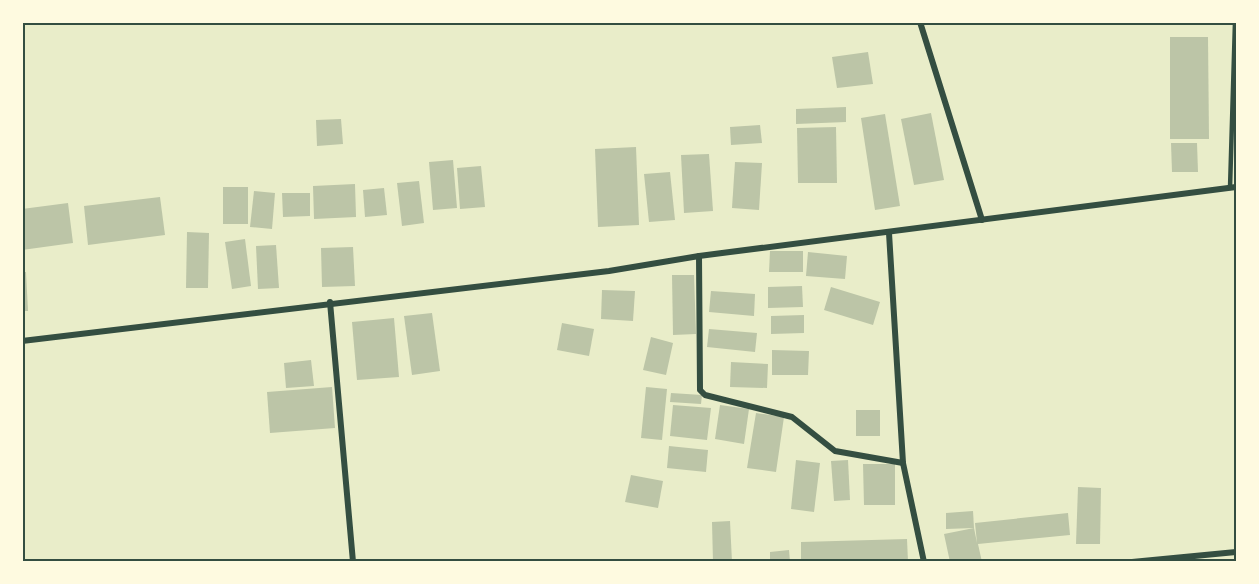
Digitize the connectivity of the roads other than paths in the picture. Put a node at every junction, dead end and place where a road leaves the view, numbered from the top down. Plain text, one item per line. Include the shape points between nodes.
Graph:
1 (920, 22) edge
2 (1235, 22) edge
3 (1233, 187) edge
4 (982, 220) junction
5 (889, 233) junction
6 (699, 256) junction
7 (330, 302) junction
8 (22, 341) edge
9 (903, 464) junction
10 (1236, 552) edge
11 (353, 561) edge
12 (924, 561) edge
13 (1132, 561) edge

1 - 4 street
2 - 3 lane
3 - 4 street
4 - 5 street
5 - 6 street
5 - 9 street
6 - 7 street via 609,271
6 - 9 street via 700,390 705,395 792,417 835,451
7 - 8 street
7 - 11 street
9 - 12 street
10 - 13 street

